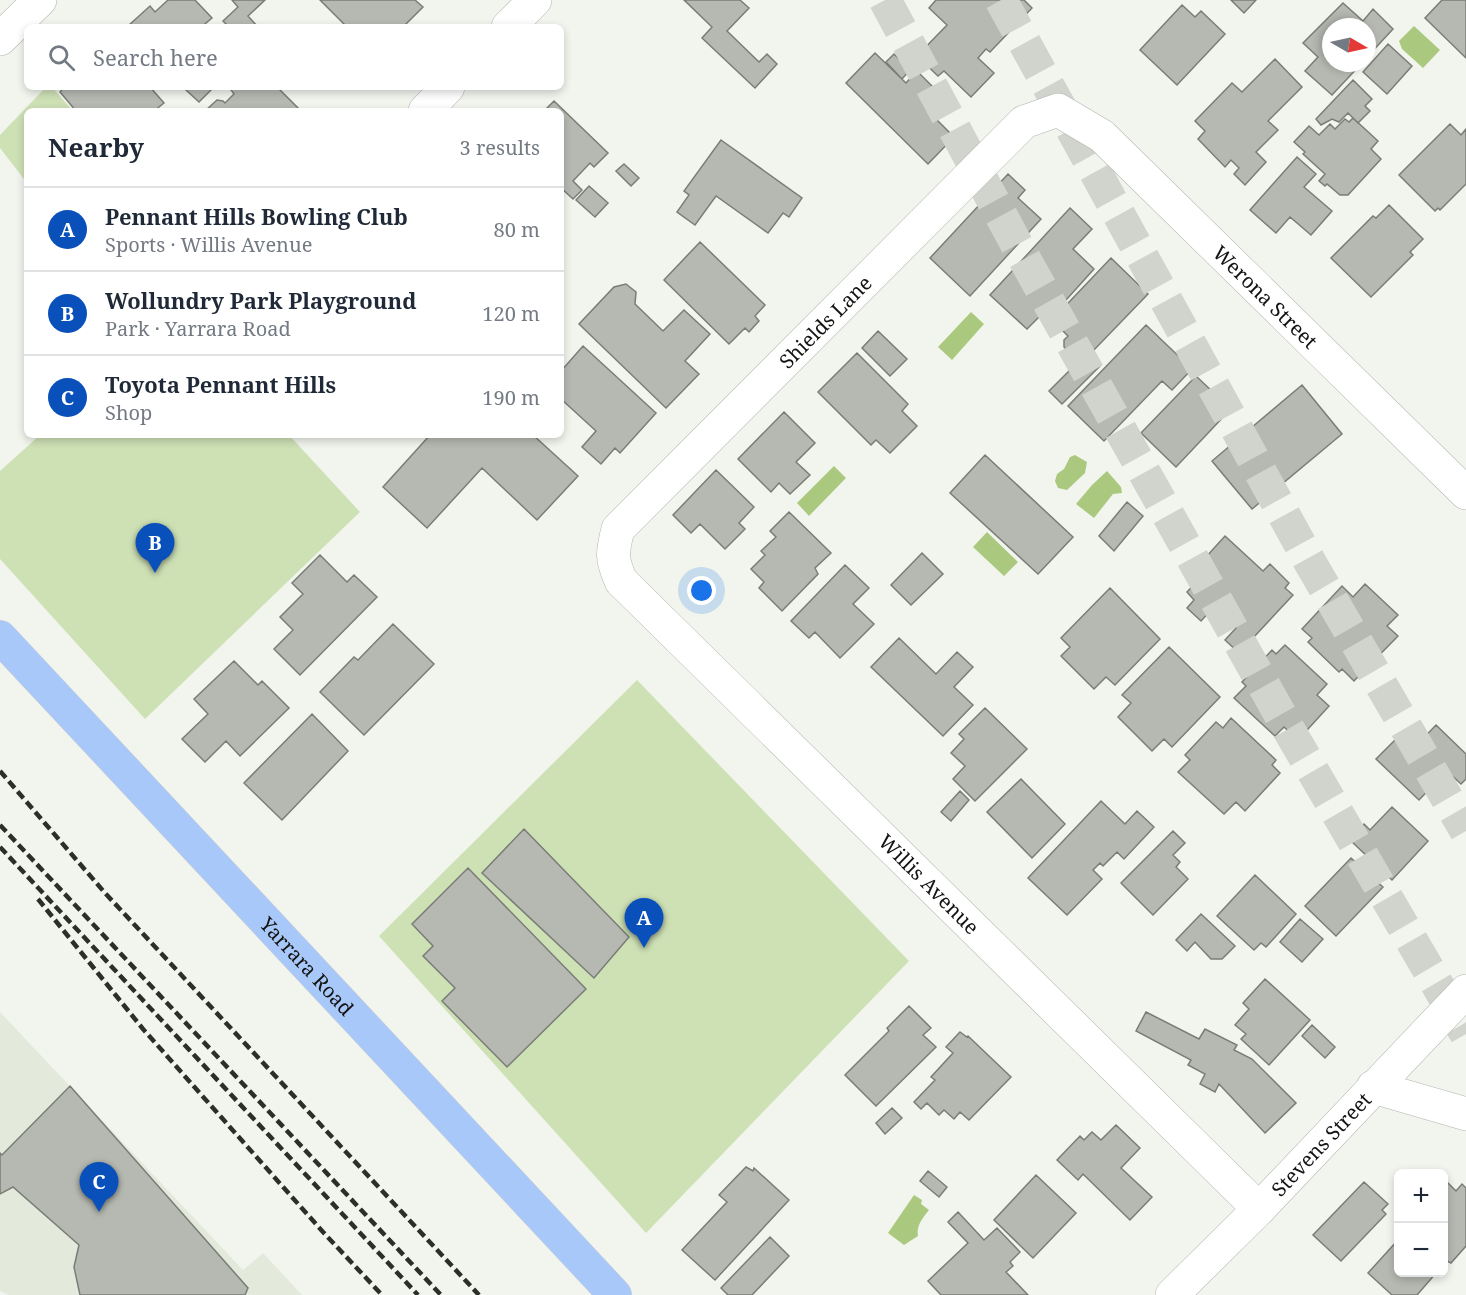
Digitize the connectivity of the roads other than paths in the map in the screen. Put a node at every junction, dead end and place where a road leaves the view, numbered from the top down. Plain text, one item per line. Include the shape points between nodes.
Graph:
1 (40, 0) edge
2 (535, 0) edge
3 (511, 24) edge
4 (0, 39) edge
5 (445, 90) edge
6 (428, 108) edge
7 (1058, 110) joint
8 (1466, 493) edge
9 (612, 552) joint
10 (0, 637) edge
11 (1466, 991) edge
12 (1373, 1087) junction
13 (1466, 1114) edge
14 (1259, 1209) junction
15 (615, 1295) edge
16 (1172, 1295) edge

1 - 4 street
2 - 3 street
5 - 6 street
7 - 8 street, Werona Street via 1102,136
7 - 9 street, Shields Lane via 1024,122 618,529
9 - 14 street, Willis Avenue via 621,581
10 - 15 main road, Yarrara Road
11 - 12 street, Stevens Street
12 - 13 street
12 - 14 street, Stevens Street
14 - 16 street, Stevens Street

